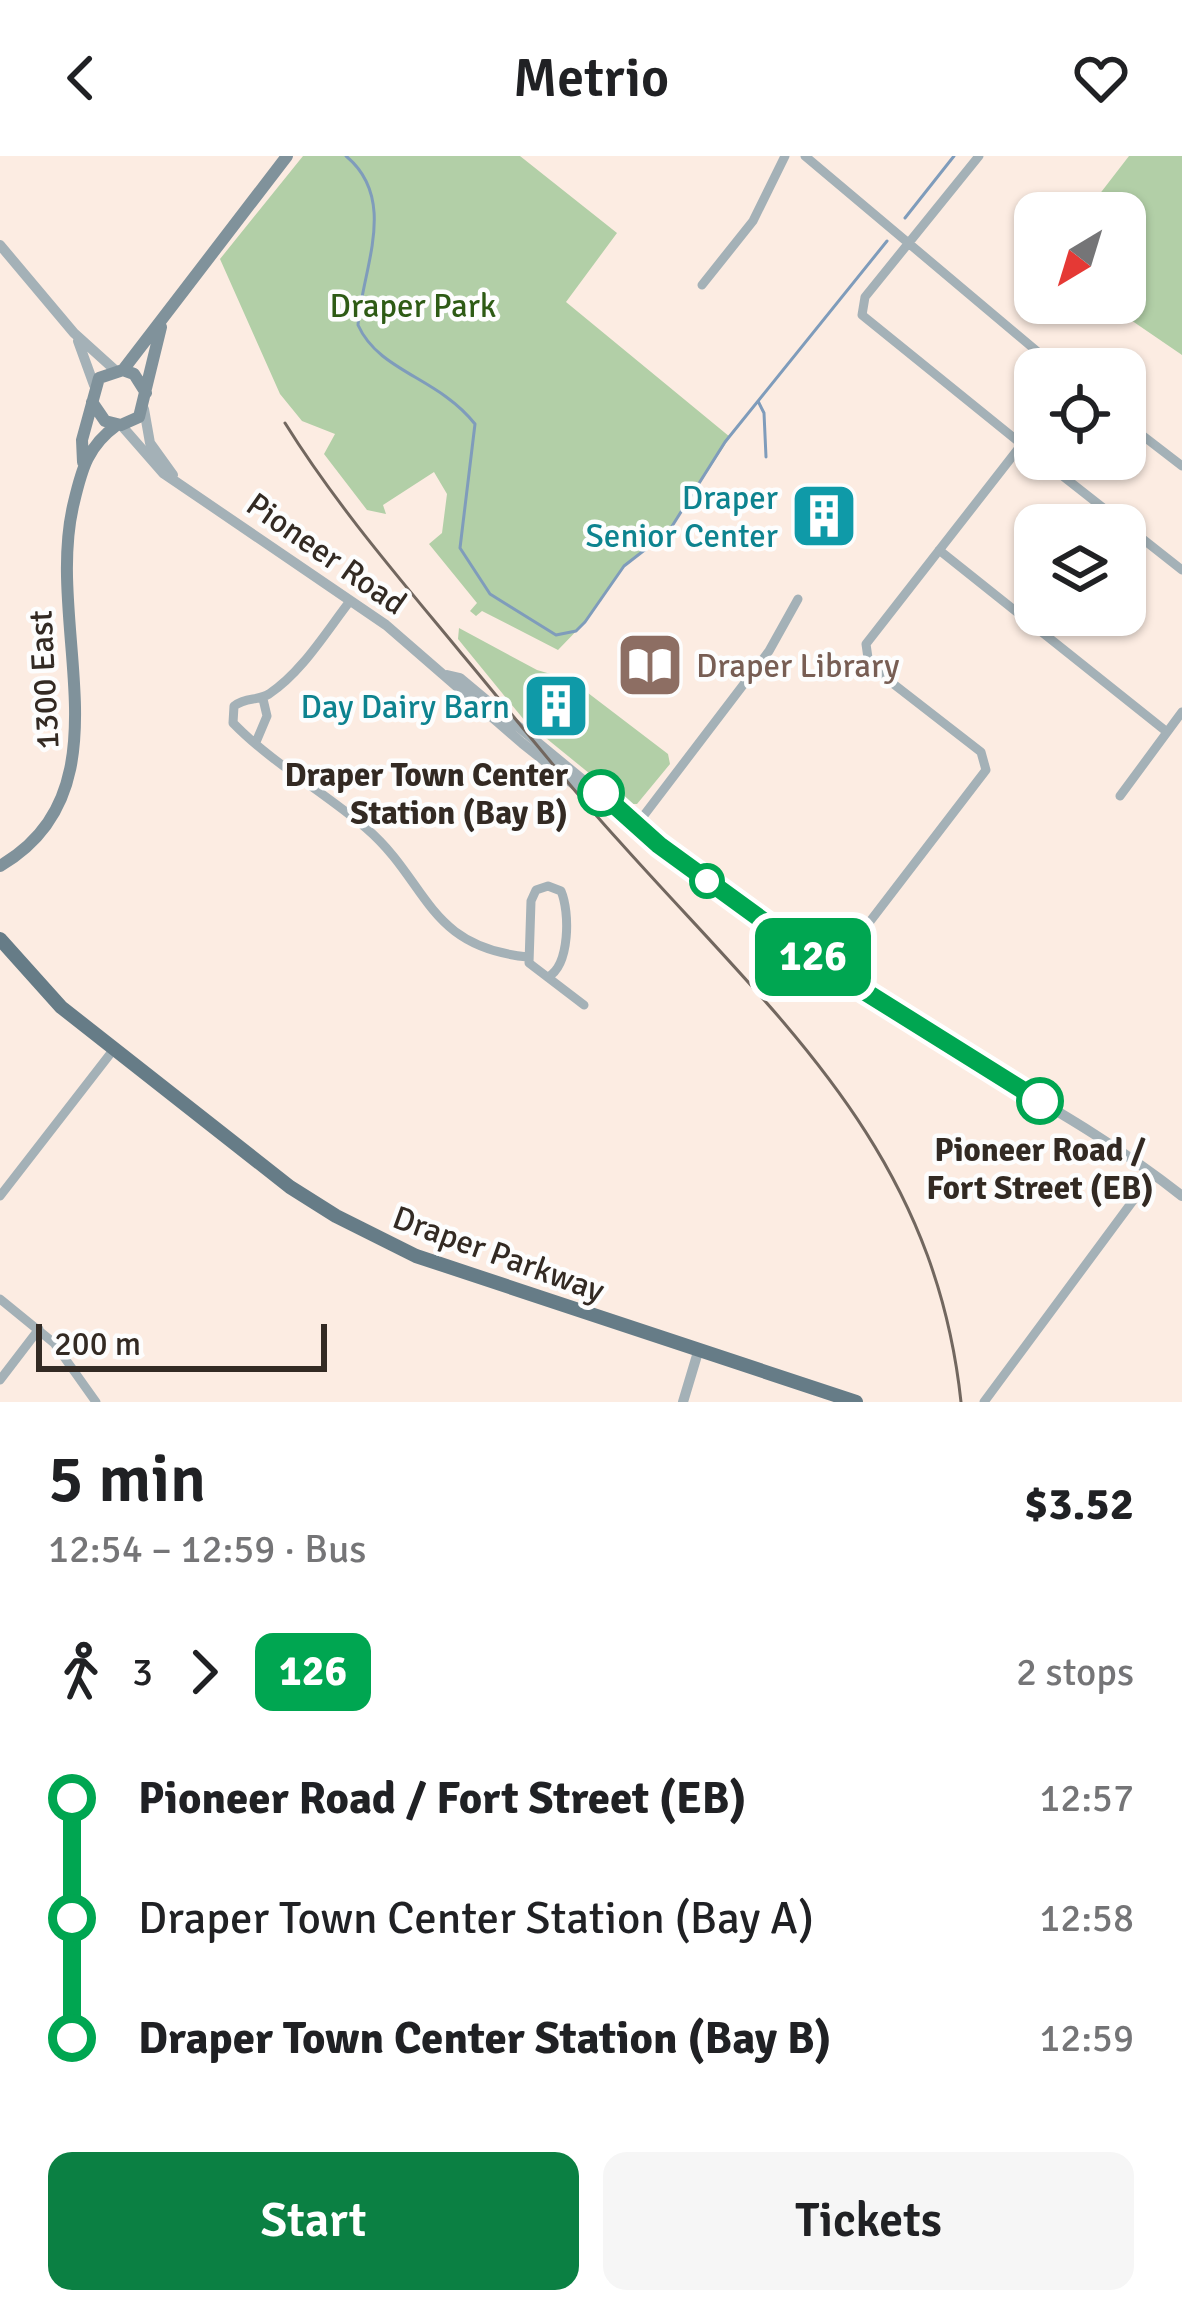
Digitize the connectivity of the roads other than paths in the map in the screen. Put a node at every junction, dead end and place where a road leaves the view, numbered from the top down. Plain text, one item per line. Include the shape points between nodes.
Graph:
1 (287, 156) edge
2 (785, 156) edge
3 (805, 156) edge
4 (979, 156) edge
5 (911, 241) junction
6 (0, 245) edge
7 (702, 285) dead end
8 (164, 314) junction
9 (74, 333) junction
10 (1034, 348) edge
11 (119, 370) junction
12 (94, 385) junction
13 (92, 402) junction
14 (146, 402) junction
15 (119, 425) junction
16 (1014, 438) edge
17 (1146, 438) edge
18 (1014, 454) edge
19 (83, 463) junction
20 (1182, 466) edge
21 (175, 478) junction
22 (1067, 480) edge
23 (1098, 504) edge
24 (1146, 542) edge
25 (939, 550) junction
26 (1182, 570) edge
27 (798, 599) dead end
28 (350, 601) junction
29 (263, 698) junction
30 (1182, 712) edge
31 (1167, 731) junction
32 (256, 742) junction
33 (1120, 796) dead end
34 (635, 827) junction
35 (0, 866) edge
36 (0, 939) edge
37 (528, 957) junction
38 (832, 971) junction
39 (548, 977) junction
40 (584, 1005) dead end
41 (114, 1049) junction
42 (1152, 1175) junction
43 (0, 1196) edge
44 (1182, 1196) edge
45 (0, 1299) edge
46 (39, 1329) junction
47 (698, 1352) junction
48 (0, 1380) edge
49 (96, 1402) edge
50 (683, 1402) edge
51 (856, 1402) edge
52 (984, 1402) edge

1 - 8 main road
2 - 7 street via 753,221
3 - 5 street
4 - 5 street
5 - 10 street
5 - 16 street via 861,310
6 - 9 street
8 - 11 main road
8 - 14 main road
9 - 11 street
9 - 12 street
11 - 12 main road
11 - 14 main road via 143,383
12 - 13 main road
13 - 15 main road
13 - 19 main road, 1300 East
14 - 15 main road
14 - 21 street, Pioneer Road via 150,443
15 - 19 main road, 1300 East
15 - 21 street, Pioneer Road
17 - 20 street
18 - 25 street
19 - 35 main road, 1300 East via 64,574 75,761 50,826
21 - 28 street, Pioneer Road
22 - 23 street
24 - 26 street
25 - 31 street
25 - 38 street via 864,654 981,752 986,765
27 - 34 street via 770,651
28 - 29 street
28 - 34 street, Pioneer Road via 460,678
29 - 32 street via 267,716
29 - 32 street via 244,699 231,711 237,728
30 - 31 street
31 - 33 street
32 - 37 street via 372,833 438,919 482,946
34 - 38 street, Pioneer Road
36 - 41 main road, Draper Parkway via 36,984
37 - 39 street via 534,972
37 - 39 street via 532,895 556,887 565,903 563,961
38 - 42 street, Pioneer Road
39 - 40 street
41 - 43 street
41 - 47 main road, Draper Parkway via 290,1186 368,1233
42 - 44 street, Pioneer Road
42 - 52 street
45 - 46 street
46 - 48 street
46 - 49 street
47 - 50 street
47 - 51 main road, Draper Parkway

